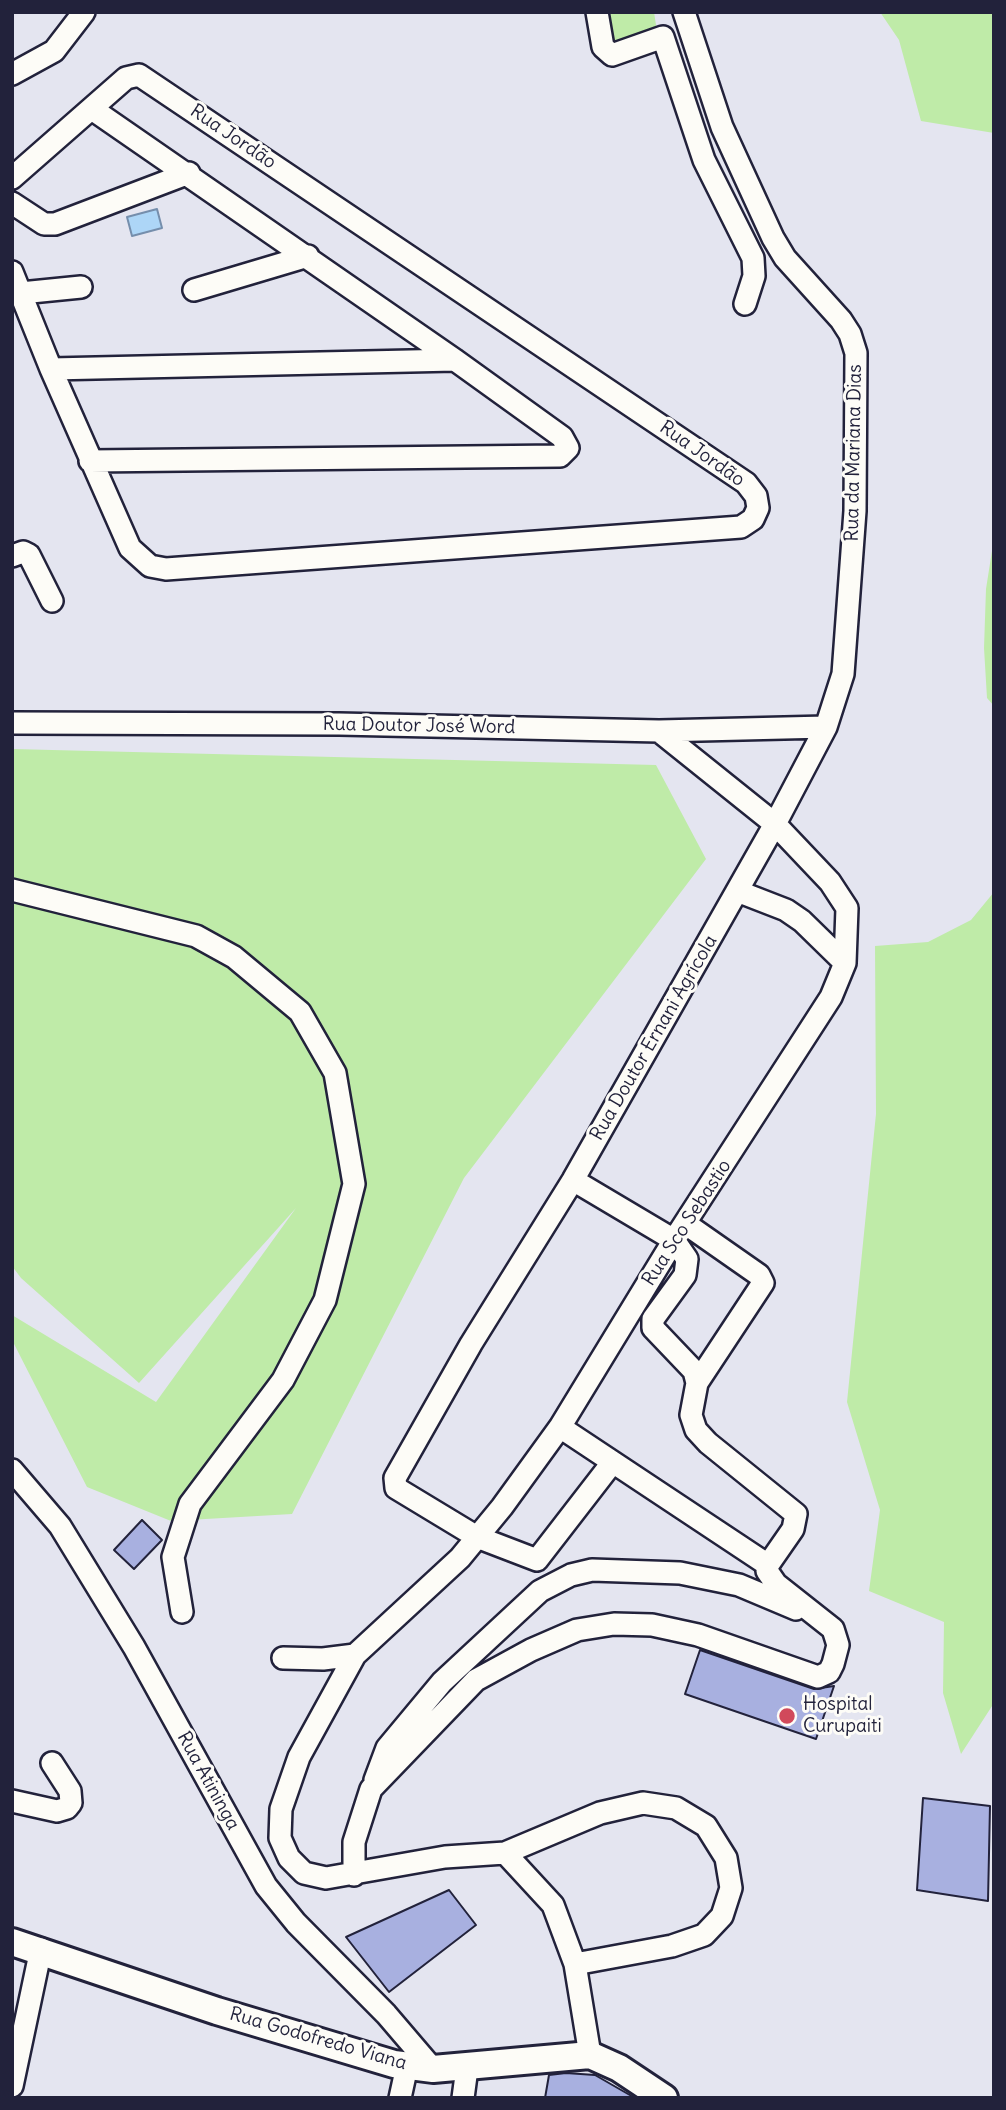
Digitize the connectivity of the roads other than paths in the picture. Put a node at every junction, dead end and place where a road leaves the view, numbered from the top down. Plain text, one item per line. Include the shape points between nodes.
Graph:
1 (84, 12) edge
2 (597, 12) edge
3 (686, 22) edge
4 (663, 37) junction
5 (12, 74) edge
6 (92, 109) junction
7 (189, 173) junction
8 (12, 178) edge
9 (12, 204) edge
10 (308, 256) junction
11 (12, 272) edge
12 (81, 287) dead end
13 (194, 290) dead end
14 (21, 293) junction
15 (745, 304) dead end
16 (454, 360) junction
17 (51, 369) junction
18 (90, 461) junction
19 (12, 556) edge
20 (52, 601) dead end
21 (12, 723) edge
22 (826, 727) junction
23 (659, 731) junction
24 (775, 824) junction
25 (12, 890) edge
26 (737, 891) junction
27 (845, 963) junction
28 (573, 1180) junction
29 (680, 1232) junction
30 (697, 1383) junction
31 (560, 1427) junction
32 (612, 1463) junction
33 (12, 1471) edge
34 (477, 1536) junction
35 (768, 1565) junction
36 (182, 1612) dead end
37 (827, 1622) junction
38 (355, 1655) junction
39 (283, 1658) dead end
40 (51, 1763) dead end
41 (371, 1789) junction
42 (12, 1801) edge
43 (505, 1853) junction
44 (354, 1875) junction
45 (12, 1942) edge
46 (41, 1949) junction
47 (575, 1964) junction
48 (590, 2055) junction
49 (420, 2068) junction
50 (467, 2068) junction
51 (12, 2086) edge
52 (400, 2098) edge
53 (463, 2098) edge
54 (664, 2098) edge

1 - 5 street via 54,51
2 - 4 street via 603,47 612,55
3 - 4 street
3 - 22 street, Rua da Mariana Dias via 722,127 773,238 785,258 841,320 856,353 855,511 844,674
4 - 15 street via 704,160 753,258 754,276
6 - 7 street
6 - 8 street, Rua Jordão
6 - 18 street, Rua Jordão via 126,78 144,78 746,482 758,508 753,519 741,527 166,569 139,560 130,548
7 - 9 street via 55,224 44,223
7 - 10 street
10 - 13 street
10 - 16 street
11 - 14 street, Rua Jordão
12 - 14 street
14 - 17 street, Rua Jordão
16 - 17 street
16 - 18 street via 562,436 568,448 564,455
17 - 18 street, Rua Jordão
19 - 20 street via 23,551 29,555
21 - 23 street, Rua Doutor José Word
22 - 23 street, Rua Doutor José Word
22 - 24 street, Rua Doutor Ernani Agrícola
23 - 24 street, Rua Sco Sebastio
24 - 26 street, Rua Doutor Ernani Agrícola
24 - 27 street, Rua Sco Sebastio via 848,908
25 - 36 street via 196,936 234,957 300,1012 335,1073 354,1184 325,1300 283,1380 190,1504 173,1557
26 - 27 street via 802,921
26 - 28 street, Rua Doutor Ernani Agrícola
27 - 29 street, Rua Sco Sebastio via 831,997
28 - 29 street
28 - 34 street, Rua Doutor Ernani Agrícola via 395,1478 401,1494
29 - 30 street via 688,1266 653,1319 653,1328 694,1371
29 - 30 street via 759,1275 763,1283
29 - 31 street, Rua Sco Sebastio
30 - 35 street via 691,1415 696,1430 796,1514 793,1529
31 - 32 street
31 - 34 street, Rua Sco Sebastio
32 - 34 street via 542,1558 533,1559
32 - 35 street
33 - 49 street, Rua Atininga via 60,1527 127,1636 266,1886 386,2014
34 - 38 street, Rua Sco Sebastio via 460,1558
35 - 37 street via 769,1578
37 - 41 street via 739,1586 680,1573 592,1570 571,1575 540,1591 442,1682 387,1748
37 - 41 street via 838,1646 829,1672 818,1677 698,1634 652,1625 614,1624 577,1630 476,1680
38 - 39 street
38 - 44 street, Rua Sco Sebastio via 299,1757 281,1810 280,1838 289,1858 304,1873 326,1878
40 - 42 street via 70,1791 67,1808 57,1811
41 - 44 street via 354,1842
43 - 44 street via 445,1857
43 - 47 street via 553,1905
43 - 47 street via 600,1813 643,1802 676,1808 706,1826 726,1858 731,1888 722,1916 704,1936
45 - 46 main road, Rua Godofredo Viana
46 - 49 main road, Rua Godofredo Viana via 217,2011
46 - 51 street
47 - 48 street
48 - 50 main road, Rua Godofredo Viana
48 - 54 main road, Rua Godofredo Viana
49 - 50 main road, Rua Godofredo Viana
49 - 52 street
50 - 53 street

